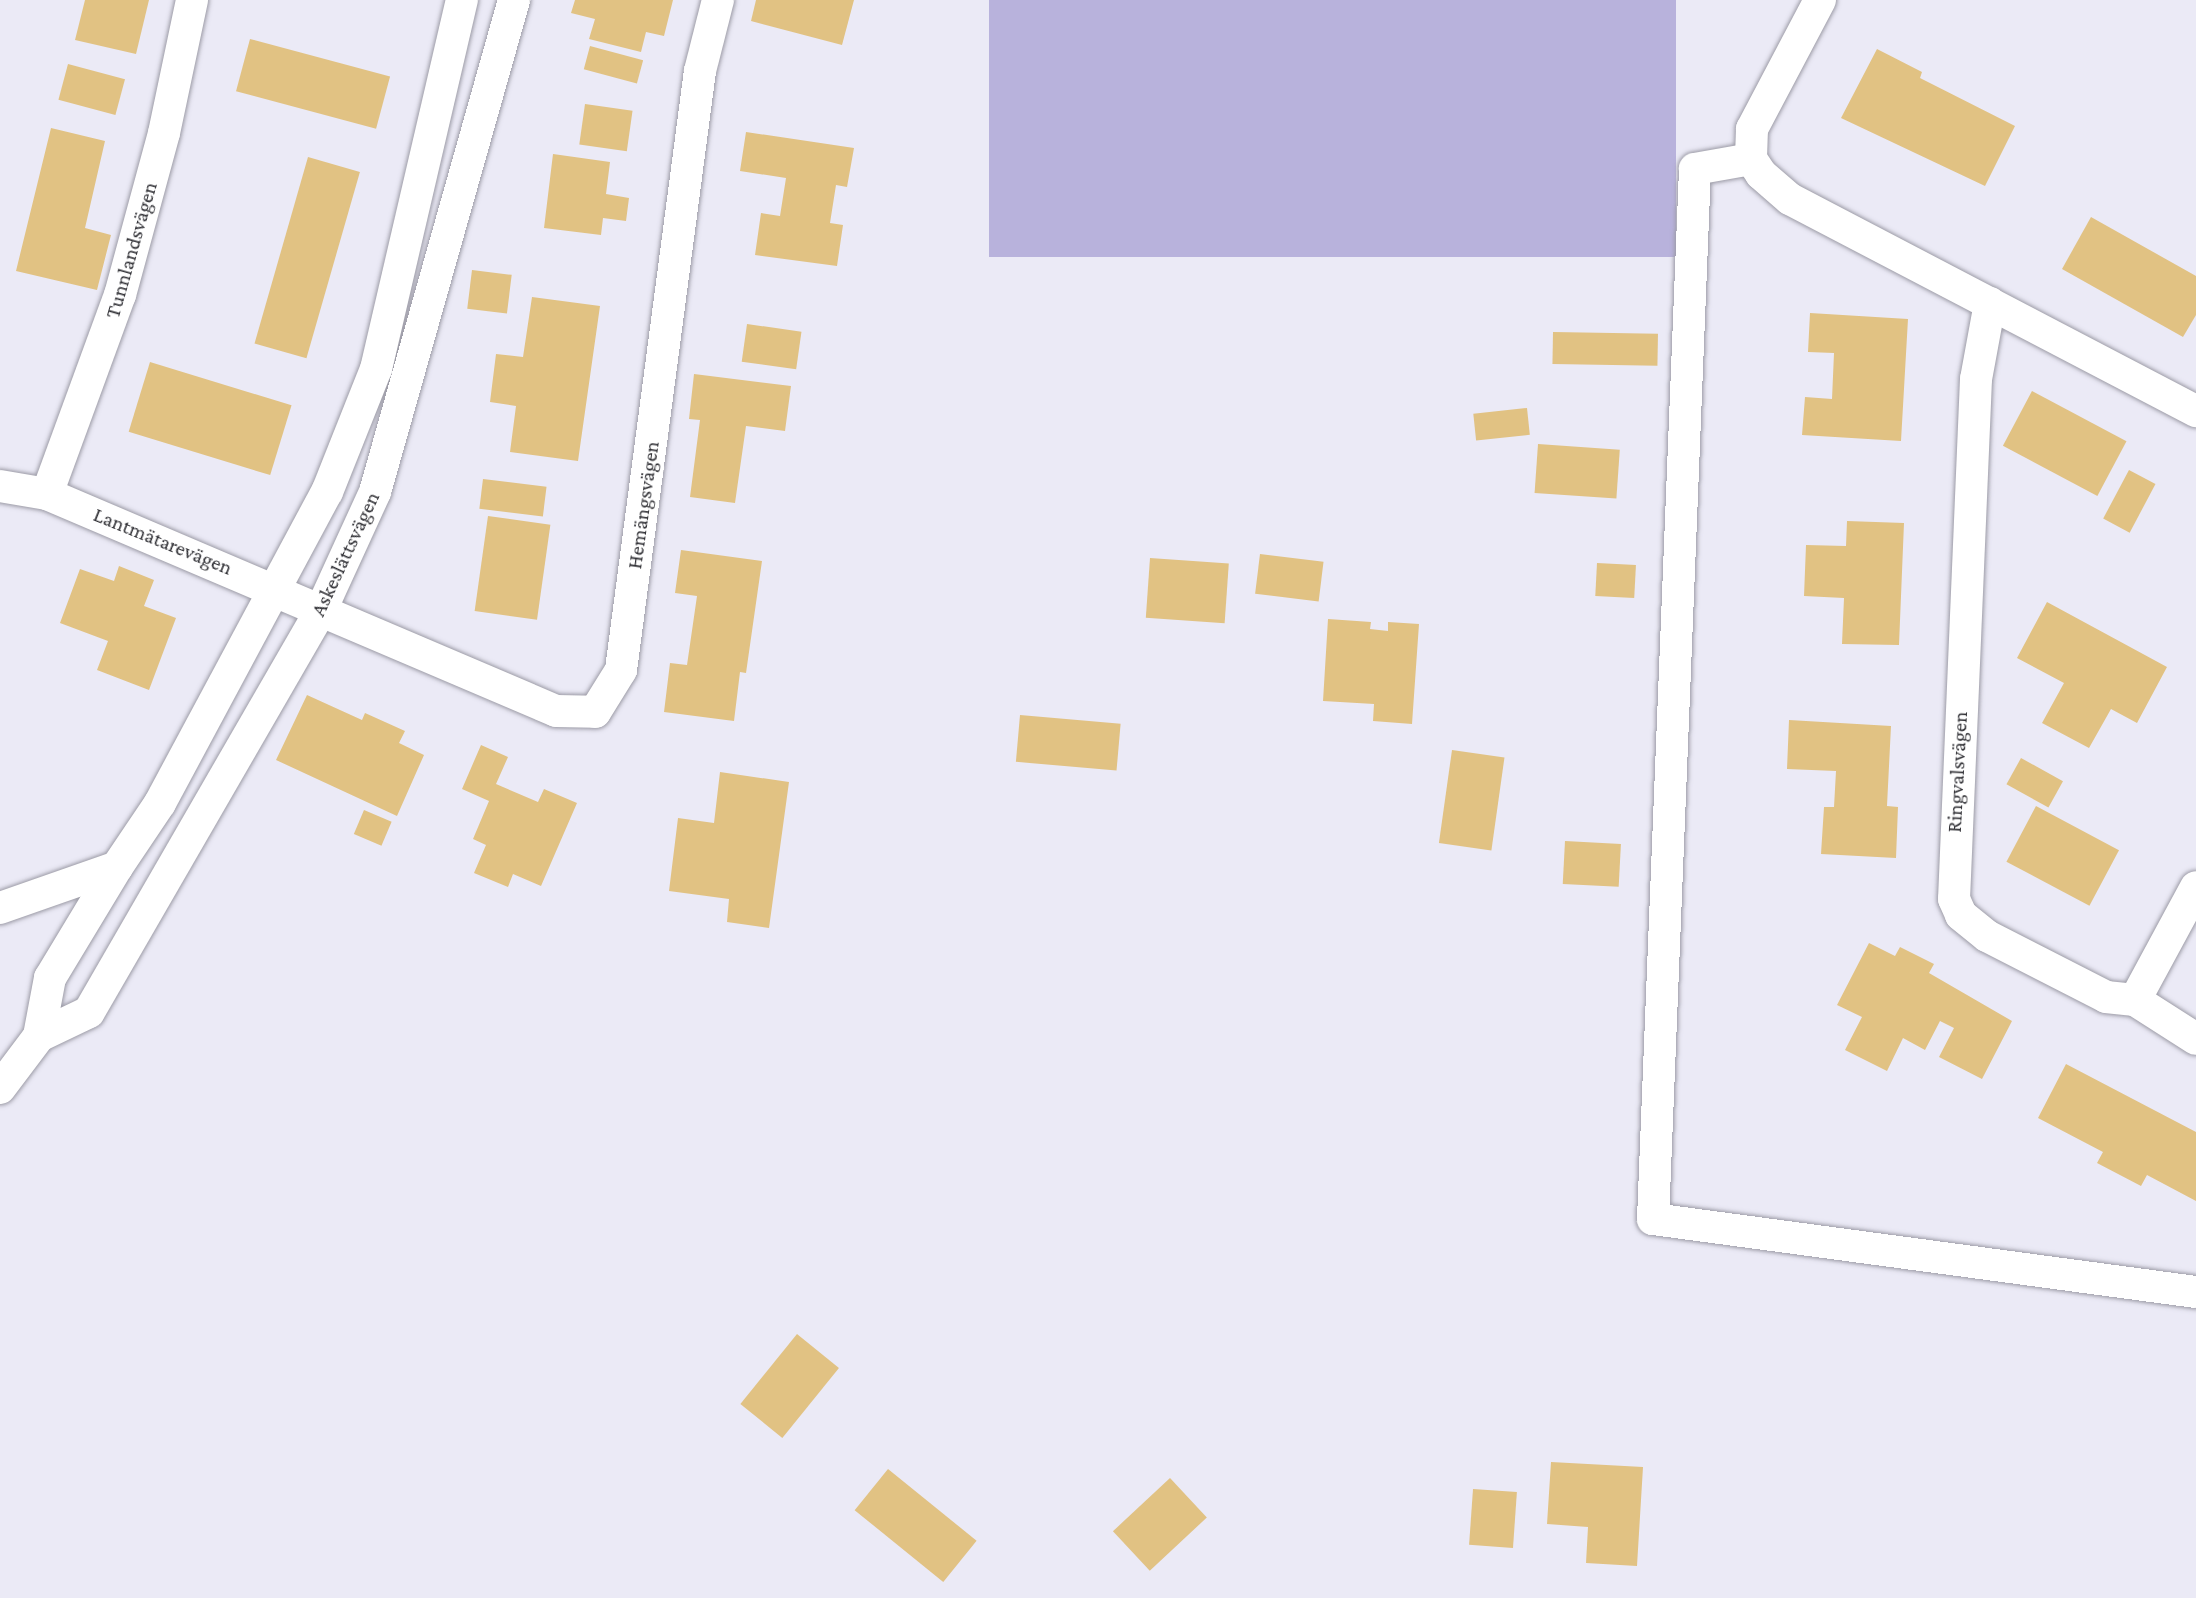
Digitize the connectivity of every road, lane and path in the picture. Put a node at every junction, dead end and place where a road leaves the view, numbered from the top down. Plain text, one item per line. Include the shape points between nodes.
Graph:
1 (191, 0) edge
2 (462, 0) edge
3 (514, 0) edge
4 (718, 0) edge
5 (1820, 0) edge
6 (1751, 159) junction
7 (1990, 303) junction
8 (2196, 411) edge
9 (0, 486) edge
10 (47, 494) junction
11 (274, 591) junction
12 (321, 610) junction
13 (117, 867) junction
14 (2196, 887) edge
15 (0, 908) edge
16 (2135, 1000) junction
17 (39, 1036) junction
18 (2196, 1039) edge
19 (0, 1088) edge
20 (2196, 1292) edge

1 - 10 street, Tunnlandsvägen via 164,133 120,295
2 - 11 street, Askeslättsvägen via 376,369 327,492
3 - 12 street, Askeslättsvägen via 375,492
4 - 12 street, Hemängsvägen via 700,71 621,670 595,712 556,711
5 - 6 street via 1752,129
6 - 7 street via 1790,199
6 - 20 street via 1695,169 1653,1219
7 - 8 street
7 - 16 street, Ringvalsvägen via 1976,379 1954,898 1961,915 1987,936 2106,997
9 - 10 street, Lantmätarevägen
10 - 11 street, Lantmätarevägen
11 - 12 street, Lantmätarevägen
11 - 13 street, Askeslättsvägen via 160,803
12 - 17 street, Askeslättsvägen via 89,1012
13 - 15 street
13 - 17 street, Askeslättsvägen via 50,978
14 - 16 street
16 - 18 street
17 - 19 street, Askeslättsvägen

